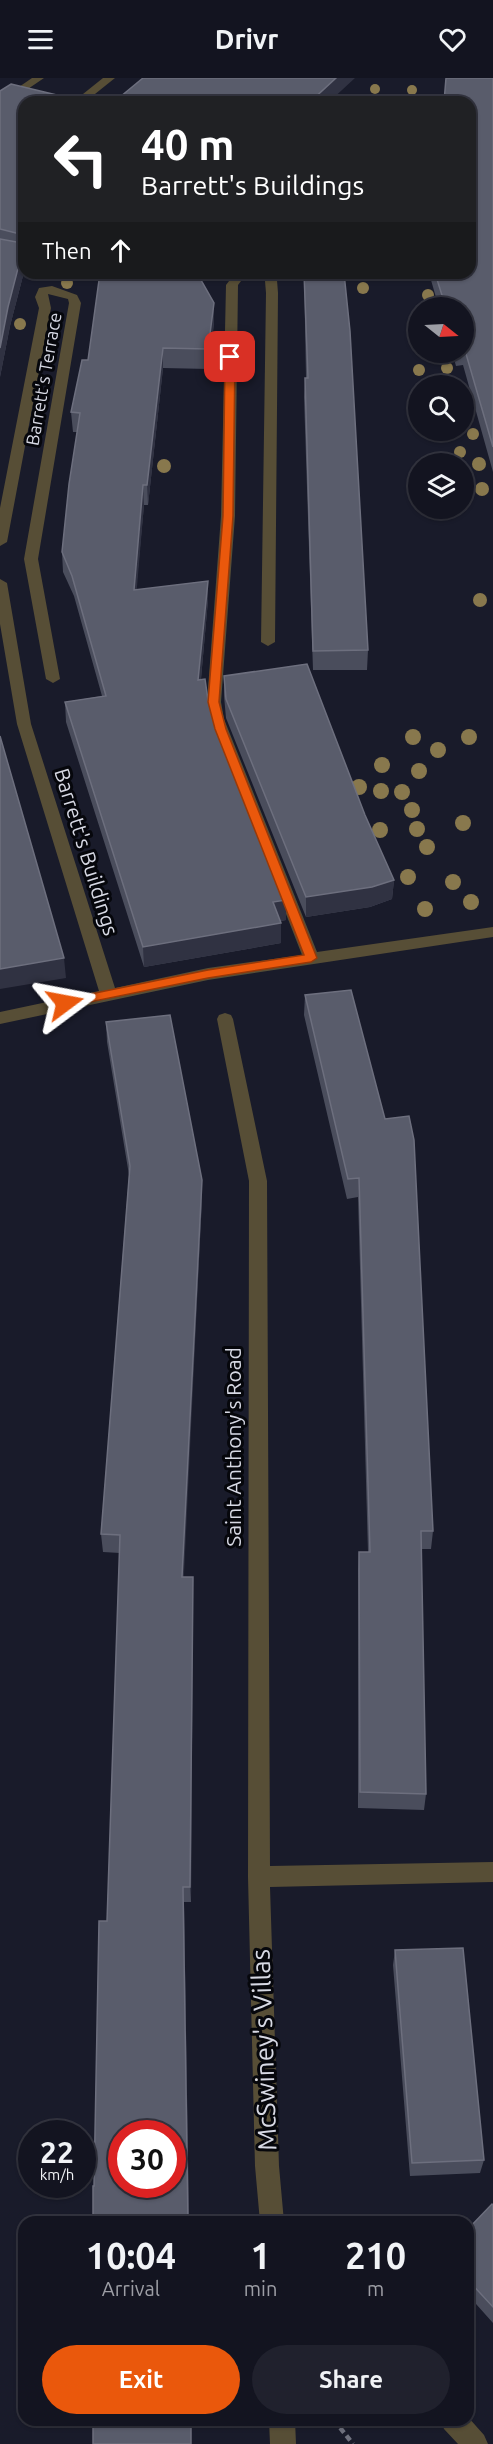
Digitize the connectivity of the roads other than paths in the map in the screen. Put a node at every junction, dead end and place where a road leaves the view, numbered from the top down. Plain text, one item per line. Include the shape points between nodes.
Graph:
1 (39, 78) edge
2 (110, 78) edge
3 (86, 96) edge
4 (0, 105) edge
5 (236, 279) edge
6 (270, 279) edge
7 (0, 542) edge
8 (0, 583) edge
9 (268, 642) dead end
10 (53, 679) dead end
11 (493, 932) edge
12 (311, 958) junction
13 (108, 993) junction
14 (0, 1017) edge
15 (225, 1019) dead end
16 (493, 1872) edge
17 (259, 1877) junction
18 (271, 2216) edge
19 (282, 2426) edge
20 (458, 2426) edge
21 (283, 2444) edge
22 (475, 2444) edge

1 - 4 street
2 - 3 street
5 - 12 street via 232,285 228,516 214,702 220,729
6 - 9 street
7 - 10 street, Barrett's Terrace via 45,308 41,297 43,290 52,290 73,297 75,303 31,559
8 - 13 street, Barrett's Buildings via 24,724
11 - 12 street
12 - 13 street
13 - 14 street
15 - 17 street, Saint Anthony's Road via 258,1181
16 - 17 street
17 - 18 street, McSwiney's Villas
19 - 21 street
20 - 22 street

